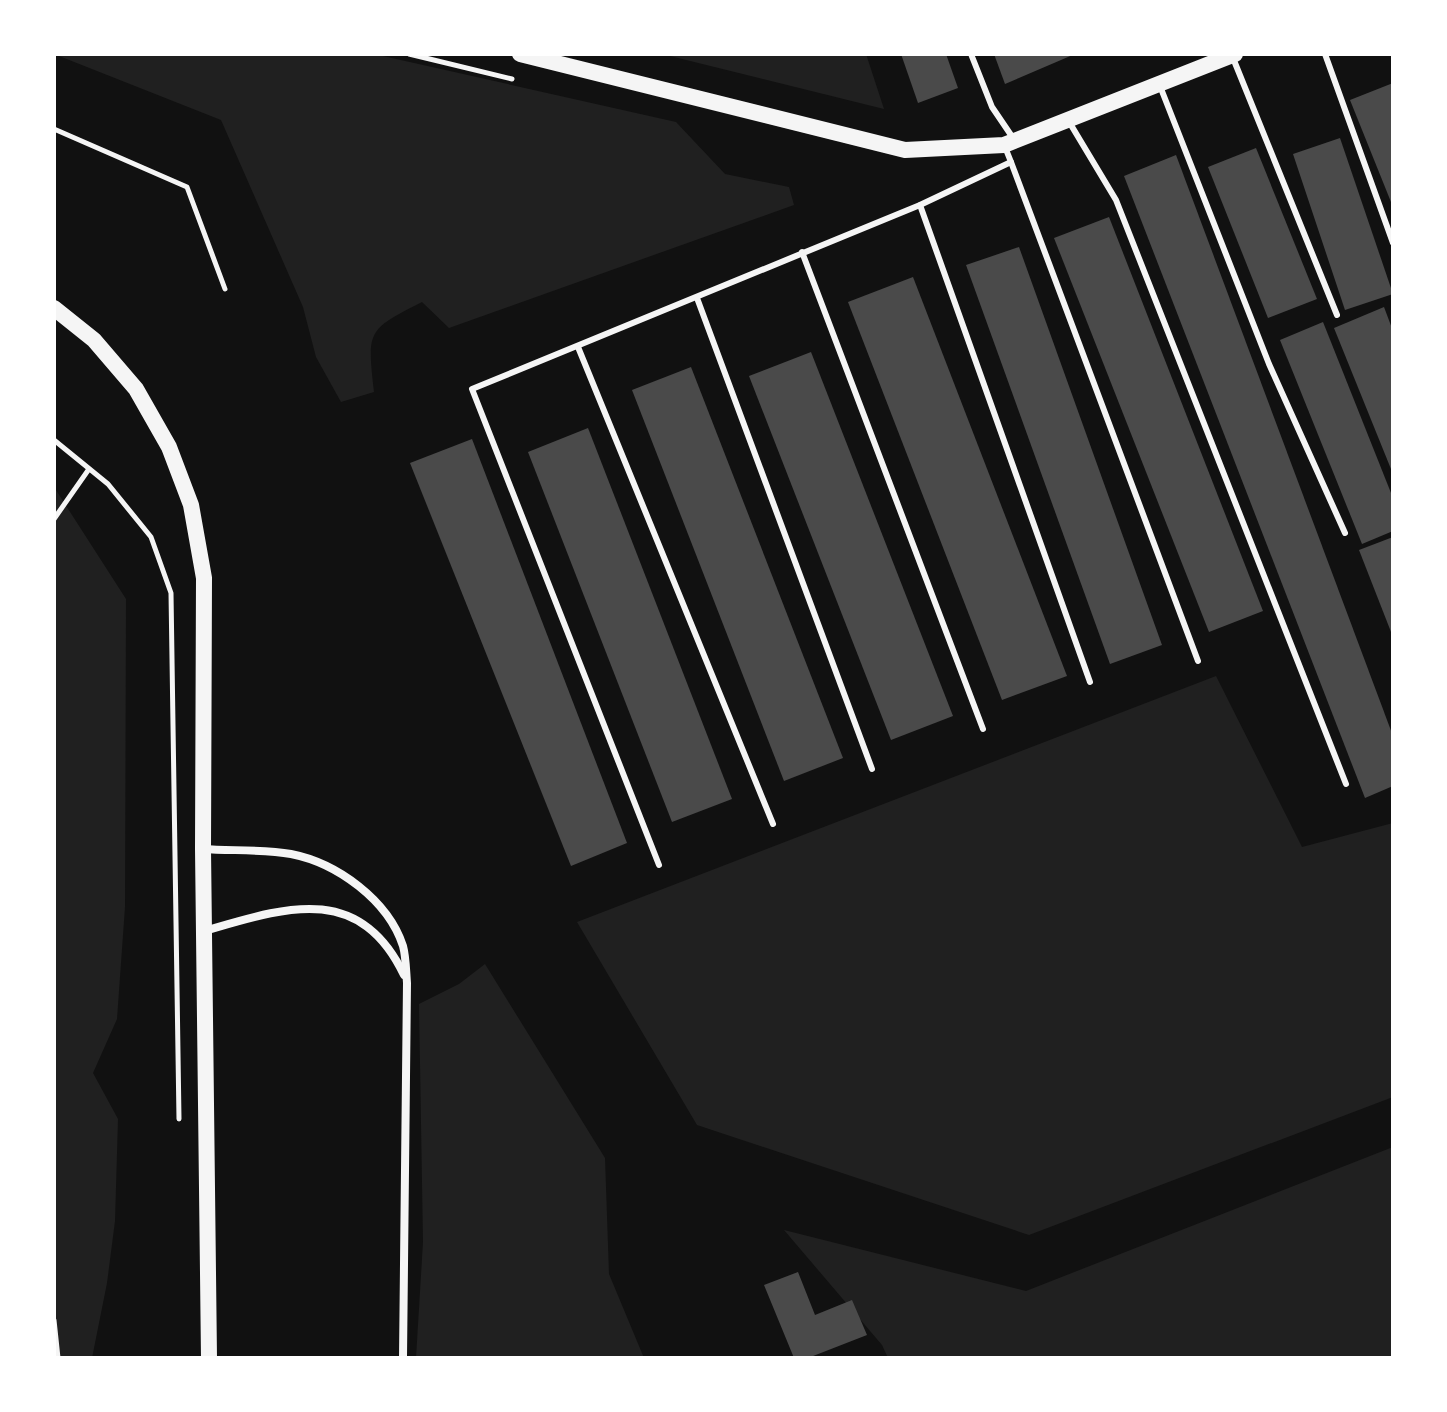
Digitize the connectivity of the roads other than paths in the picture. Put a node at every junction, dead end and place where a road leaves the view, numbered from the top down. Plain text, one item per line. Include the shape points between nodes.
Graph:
1 (520, 54) edge
2 (971, 54) edge
3 (1233, 54) edge
4 (1325, 54) edge
5 (1159, 82) junction
6 (1068, 120) junction
7 (1010, 143) junction
8 (1011, 162) junction
9 (920, 205) junction
10 (1393, 243) edge
11 (802, 252) junction
12 (697, 298) junction
13 (54, 308) edge
14 (1337, 315) dead end
15 (578, 347) junction
16 (1345, 533) dead end
17 (1198, 661) dead end
18 (1090, 682) dead end
19 (983, 729) dead end
20 (872, 769) dead end
21 (1346, 784) dead end
22 (773, 824) dead end
23 (203, 849) junction
24 (659, 865) dead end
25 (204, 931) junction
26 (407, 983) junction
27 (209, 1358) edge
28 (403, 1358) edge

1 - 7 main road via 905,150
2 - 7 lane
3 - 5 main road
3 - 14 lane
4 - 10 lane
5 - 6 main road
5 - 16 lane via 1269,364
6 - 7 main road
6 - 21 lane via 1116,200
7 - 8 lane
8 - 9 lane
8 - 17 lane
9 - 11 lane
9 - 18 lane
11 - 12 lane
11 - 19 lane
12 - 15 lane
12 - 20 lane
13 - 23 main road via 94,340 136,389 169,447 191,505 204,578
15 - 22 lane
15 - 24 lane via 472,389
23 - 25 main road
23 - 26 street via 291,854 325,866 390,918 403,947
25 - 26 street via 286,908 320,908 353,918 379,935
25 - 27 main road
26 - 28 street

